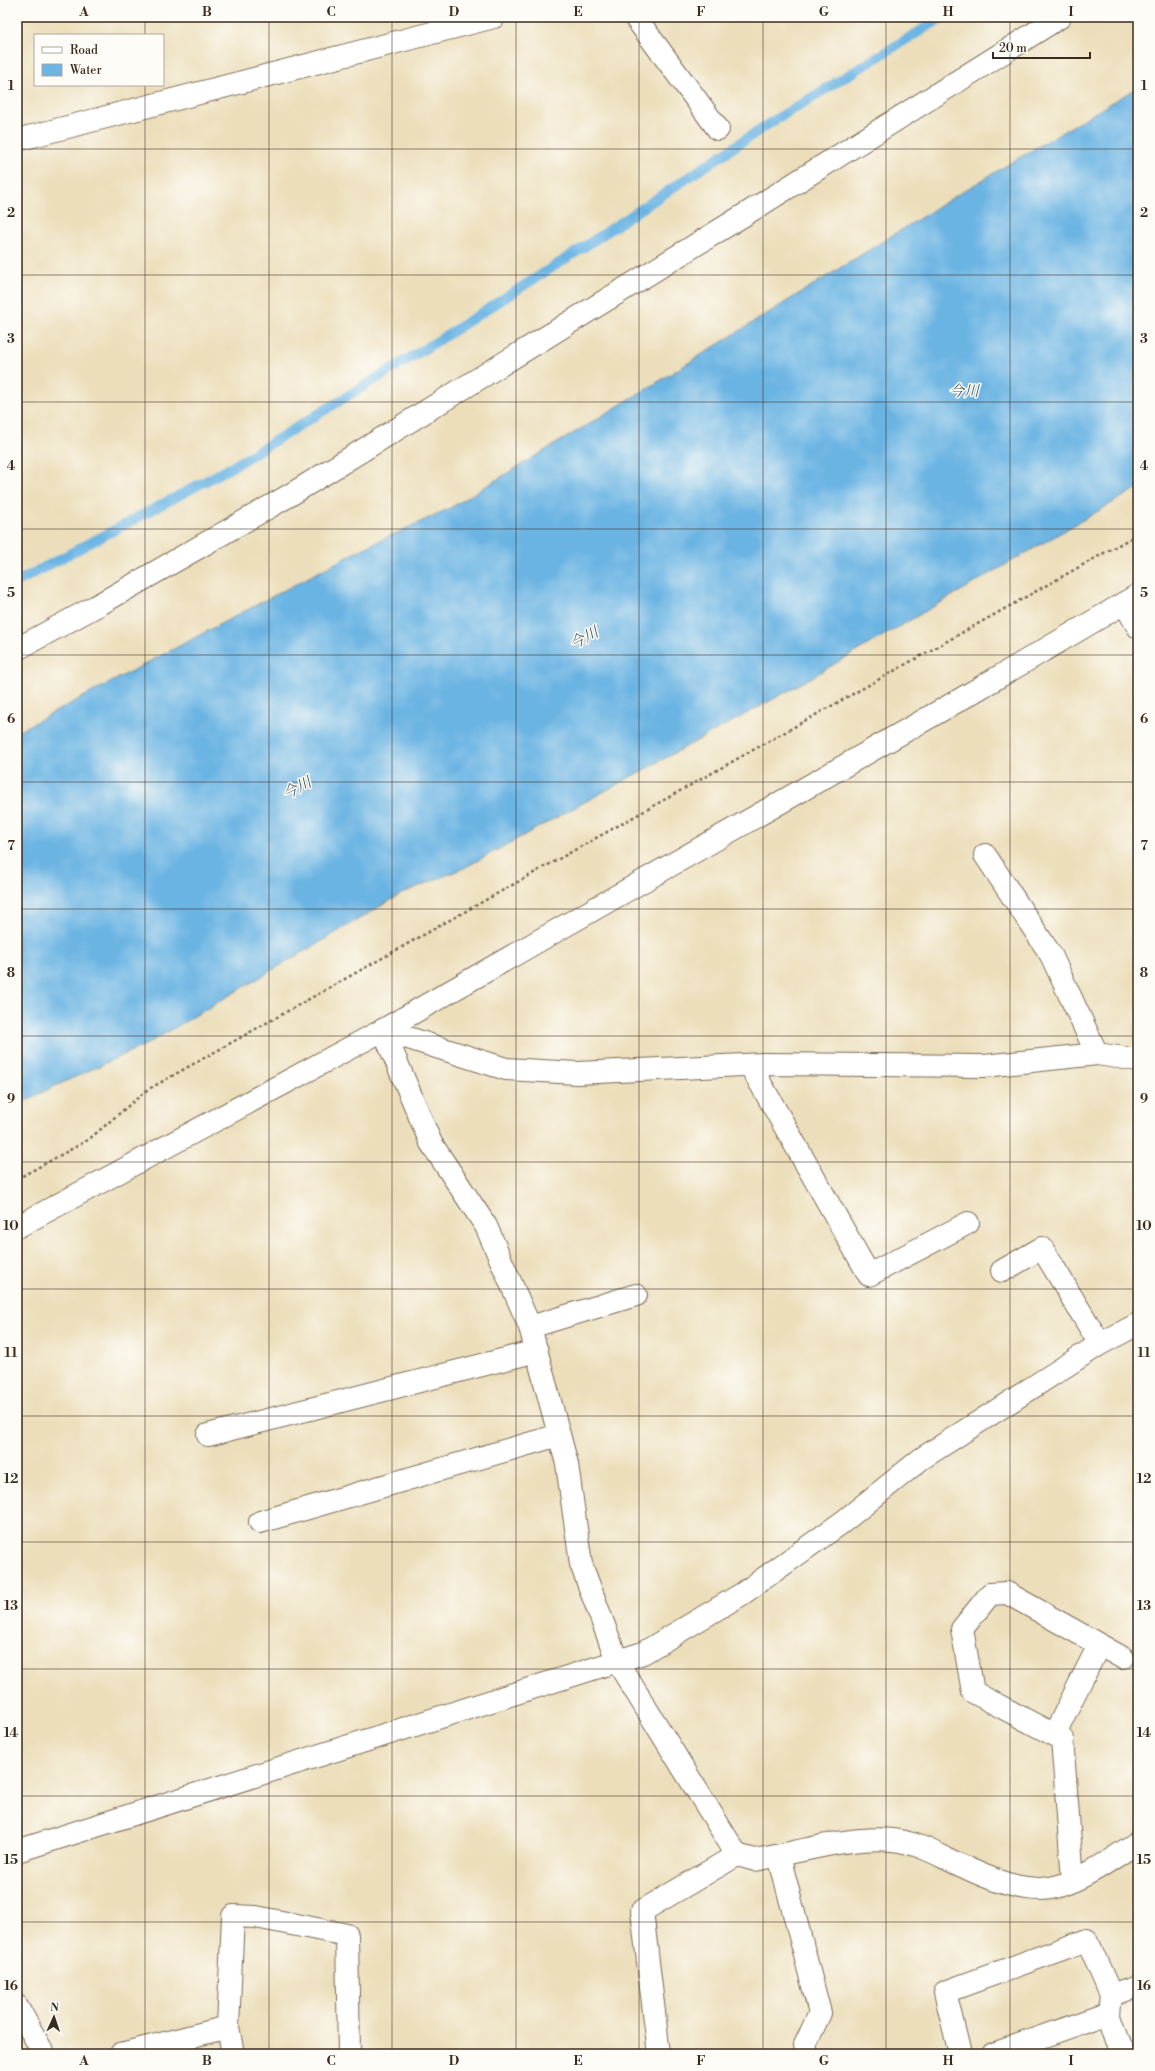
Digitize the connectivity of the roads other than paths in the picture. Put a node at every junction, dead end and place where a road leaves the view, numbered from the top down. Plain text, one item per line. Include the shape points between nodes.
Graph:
1 (494, 17) edge
2 (635, 17) edge
3 (1060, 17) edge
4 (718, 129) dead end
5 (17, 140) edge
6 (1131, 599) edge
7 (1138, 627) edge
8 (17, 649) edge
9 (985, 855) dead end
10 (383, 1030) junction
11 (1097, 1054) junction
12 (1138, 1060) edge
13 (750, 1065) junction
14 (968, 1223) dead end
15 (17, 1227) edge
16 (1002, 1270) dead end
17 (636, 1295) dead end
18 (1138, 1324) edge
19 (530, 1327) junction
20 (1100, 1344) junction
21 (537, 1351) junction
22 (208, 1435) dead end
23 (559, 1435) junction
24 (260, 1522) dead end
25 (1099, 1645) junction
26 (1123, 1658) dead end
27 (618, 1663) junction
28 (1054, 1735) junction
29 (1138, 1842) edge
30 (17, 1851) edge
31 (737, 1855) junction
32 (779, 1856) junction
33 (1073, 1880) junction
34 (1138, 1986) edge
35 (1110, 2004) junction
36 (17, 2006) edge
37 (228, 2027) junction
38 (44, 2054) edge
39 (121, 2054) edge
40 (234, 2054) edge
41 (349, 2054) edge
42 (659, 2054) edge
43 (807, 2054) edge
44 (960, 2054) edge
45 (993, 2054) edge
46 (1123, 2054) edge

1 - 5 street
2 - 4 street
3 - 8 street via 290,495
6 - 7 street
6 - 10 street
9 - 11 street via 1051,955
10 - 13 street via 506,1069 577,1073
10 - 15 street
10 - 19 street via 431,1143 486,1226
11 - 12 street
11 - 13 street via 984,1066
13 - 14 street via 869,1275
16 - 20 street via 1042,1248
17 - 19 street
18 - 20 street
19 - 21 street
20 - 27 street via 921,1459 844,1521 742,1594 643,1653
21 - 22 street
21 - 23 street
23 - 24 street
23 - 27 street via 567,1464 581,1564
25 - 26 street
25 - 28 street
25 - 28 street via 1007,1593 990,1594 962,1630 973,1692
27 - 30 street
27 - 31 street
28 - 33 street via 1062,1739
29 - 33 street
31 - 32 street via 755,1860
31 - 42 street via 642,1911
32 - 33 street via 870,1838 888,1839 915,1844 1007,1885 1058,1887
32 - 43 street via 820,2013 805,2045
34 - 35 street
35 - 44 street via 1087,1940 945,1992
35 - 45 street
35 - 46 street
36 - 38 street
37 - 39 street
37 - 40 street
37 - 41 street via 233,1916 256,1917 347,1935

